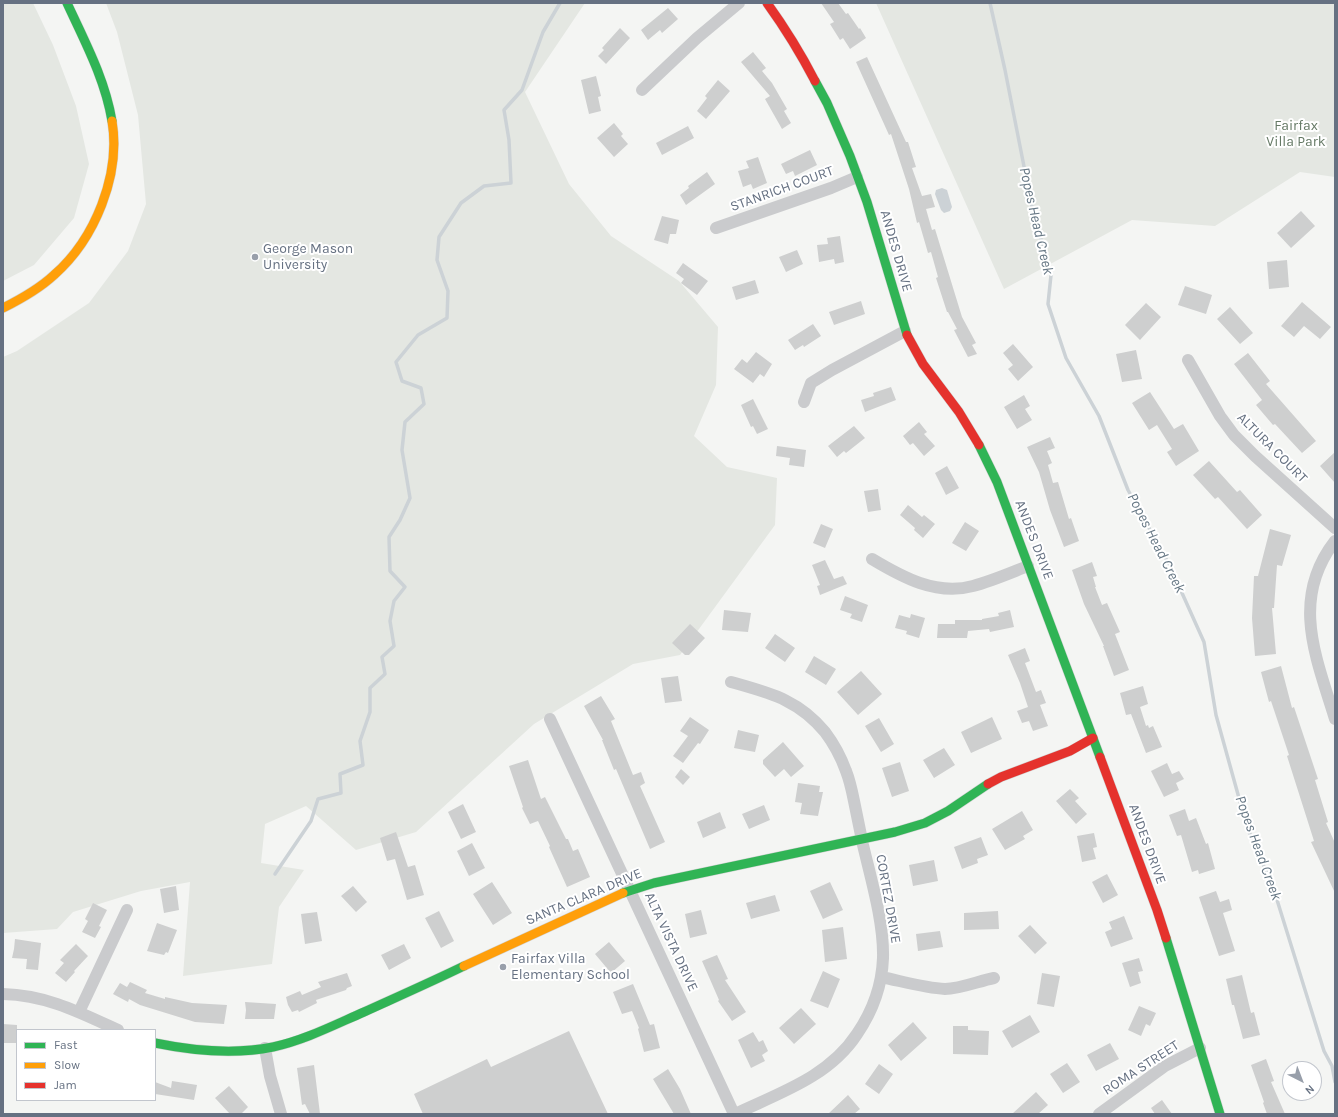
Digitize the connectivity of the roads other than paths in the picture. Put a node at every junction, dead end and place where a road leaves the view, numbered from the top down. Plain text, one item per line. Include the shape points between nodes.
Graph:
1 (67, 3) edge
2 (739, 3) edge
3 (766, 3) edge
4 (642, 90) dead end
5 (857, 177) junction
6 (716, 228) dead end
7 (3, 308) edge
8 (905, 331) junction
9 (1188, 360) dead end
10 (804, 402) dead end
11 (1335, 528) edge
12 (1335, 540) edge
13 (872, 559) dead end
14 (1028, 566) junction
15 (731, 682) dead end
16 (550, 719) dead end
17 (1335, 719) edge
18 (1093, 738) junction
19 (862, 839) junction
20 (631, 890) junction
21 (127, 910) dead end
22 (881, 977) junction
23 (994, 978) dead end
24 (3, 994) edge
25 (79, 1012) junction
26 (116, 1029) edge
27 (156, 1043) edge
28 (265, 1048) junction
29 (1200, 1048) junction
30 (281, 1114) edge
31 (734, 1114) edge
32 (1099, 1114) edge
33 (1220, 1114) edge

1 - 7 street via 102,80 110,105 113,135 111,171 99,213 75,253 41,286
2 - 4 street
3 - 5 street, ANDES DRIVE via 801,55 827,103
5 - 6 street, STANRICH COURT
5 - 8 street, ANDES DRIVE via 868,202
8 - 10 street via 811,383
8 - 14 street, ANDES DRIVE via 925,367 959,412 984,453
9 - 11 street, ALTURA COURT via 1220,416 1234,435
12 - 17 street via 1328,549 1314,581 1310,616 1315,654
13 - 14 street via 914,582 940,588 973,586
14 - 18 street, ANDES DRIVE
15 - 19 street, CORTEZ DRIVE via 783,698 805,712 824,732 838,751 847,772
16 - 20 street, ALTA VISTA DRIVE
18 - 19 street, SANTA CLARA DRIVE via 1070,751 1001,777 925,823
18 - 29 street, ANDES DRIVE via 1157,910
19 - 20 street, SANTA CLARA DRIVE
19 - 22 street, CORTEZ DRIVE via 882,941
20 - 28 street, SANTA CLARA DRIVE via 329,1028 288,1043
20 - 31 street, ALTA VISTA DRIVE
21 - 25 street
22 - 23 street via 945,989
22 - 31 street, CORTEZ DRIVE via 858,1033 834,1060 808,1080
24 - 25 street via 51,1001
25 - 26 street
27 - 28 street, SANTA CLARA DRIVE via 202,1051
28 - 30 street
29 - 32 street, ROMA STREET via 1165,1066
29 - 33 street, ANDES DRIVE

